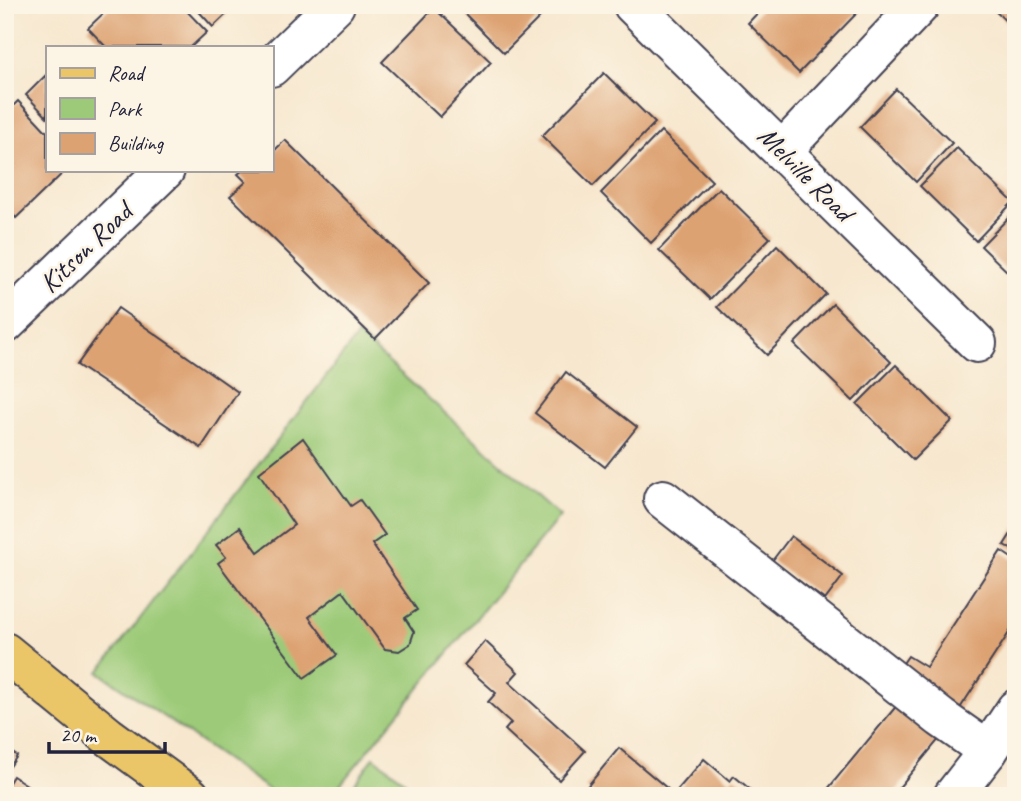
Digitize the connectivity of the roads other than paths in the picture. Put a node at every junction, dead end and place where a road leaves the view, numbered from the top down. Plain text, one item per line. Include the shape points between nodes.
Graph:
1 (335, 5) edge
2 (633, 5) edge
3 (919, 5) edge
4 (273, 65) edge
5 (783, 150) junction
6 (163, 172) edge
7 (5, 324) edge
8 (977, 343) dead end
9 (663, 499) dead end
10 (5, 652) edge
11 (1016, 709) edge
12 (988, 751) junction
13 (190, 796) edge
14 (953, 796) edge

1 - 4 street
2 - 5 street, Melville Road
3 - 5 street
5 - 8 street, Melville Road
6 - 7 street, Kitson Road
9 - 12 street
10 - 13 main road
11 - 12 street
12 - 14 street

